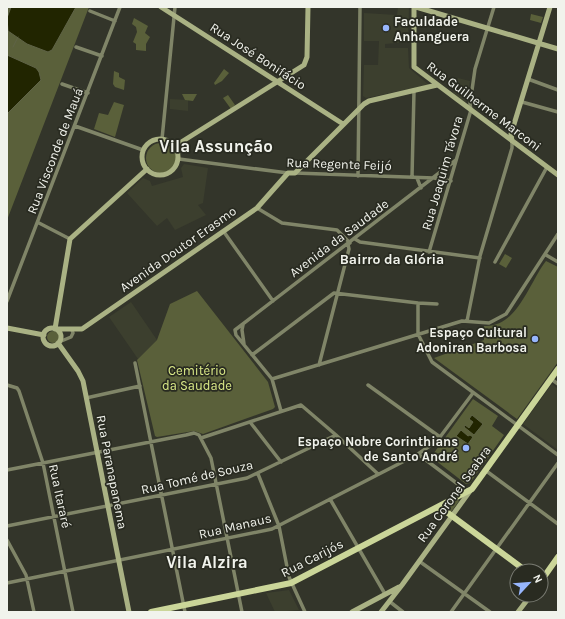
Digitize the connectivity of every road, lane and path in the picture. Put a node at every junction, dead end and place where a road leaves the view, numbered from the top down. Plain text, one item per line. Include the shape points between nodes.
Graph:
1 (120, 7) edge
2 (161, 7) edge
3 (175, 7) edge
4 (308, 7) edge
5 (360, 7) edge
6 (415, 7) edge
7 (494, 7) edge
8 (550, 7) edge
9 (90, 11) dead end
10 (174, 16) junction
11 (115, 21) junction
12 (487, 28) junction
13 (539, 44) junction
14 (76, 47) dead end
15 (558, 50) edge
16 (102, 56) junction
17 (528, 79) junction
18 (277, 82) junction
19 (62, 84) dead end
20 (437, 85) junction
21 (558, 90) edge
22 (414, 91) junction
23 (88, 93) junction
24 (522, 102) junction
25 (358, 109) junction
26 (471, 110) junction
27 (558, 112) edge
28 (343, 124) junction
29 (75, 126) junction
30 (162, 139) junction
31 (512, 141) junction
32 (175, 146) junction
33 (143, 150) junction
34 (179, 159) junction
35 (456, 160) junction
36 (547, 168) junction
37 (146, 169) junction
38 (288, 173) junction
39 (295, 173) junction
40 (558, 173) edge
41 (358, 176) junction
42 (412, 177) junction
43 (417, 178) junction
44 (434, 178) junction
45 (451, 181) junction
46 (421, 188) junction
47 (257, 208) junction
48 (38, 223) junction
49 (224, 232) junction
50 (558, 234) edge
51 (70, 239) junction
52 (355, 239) junction
53 (349, 244) junction
54 (429, 252) junction
55 (546, 255) junction
56 (480, 258) junction
57 (495, 262) dead end
58 (558, 262) edge
59 (338, 293) junction
60 (7, 301) edge
61 (273, 301) junction
62 (418, 303) junction
63 (437, 304) dead end
64 (467, 321) junction
65 (244, 324) junction
66 (7, 328) edge
67 (56, 329) junction
68 (236, 329) junction
69 (72, 330) junction
70 (242, 330) junction
71 (418, 334) junction
72 (44, 335) junction
73 (59, 343) junction
74 (245, 346) junction
75 (252, 355) junction
76 (135, 363) dead end
77 (319, 364) junction
78 (558, 369) edge
79 (272, 379) junction
80 (551, 379) junction
81 (558, 384) edge
82 (7, 385) edge
83 (368, 385) dead end
84 (140, 386) junction
85 (473, 392) junction
86 (86, 398) junction
87 (281, 411) junction
88 (250, 422) junction
89 (517, 425) junction
90 (336, 434) junction
91 (440, 437) junction
92 (201, 438) junction
93 (152, 442) junction
94 (97, 452) junction
95 (418, 454) junction
96 (558, 455) edge
97 (281, 462) junction
98 (43, 463) junction
99 (558, 463) edge
100 (7, 470) edge
101 (485, 470) junction
102 (258, 474) junction
103 (378, 474) junction
104 (216, 484) junction
105 (469, 490) junction
106 (162, 495) junction
107 (330, 499) junction
108 (447, 501) junction
109 (529, 502) junction
110 (108, 506) junction
111 (433, 508) junction
112 (444, 510) junction
113 (452, 516) junction
114 (54, 518) junction
115 (558, 524) edge
116 (7, 526) edge
117 (278, 526) junction
118 (227, 539) junction
119 (7, 540) edge
120 (358, 547) junction
121 (496, 549) junction
122 (173, 550) junction
123 (558, 557) edge
124 (118, 561) junction
125 (419, 562) junction
126 (515, 563) edge
127 (549, 570) edge
128 (65, 571) junction
129 (27, 579) junction
130 (7, 583) edge
131 (291, 583) junction
132 (402, 585) junction
133 (464, 593) junction
134 (238, 594) junction
135 (385, 594) junction
136 (376, 599) junction
137 (389, 601) junction
138 (525, 603) edge
139 (184, 609) edge
140 (34, 612) edge
141 (73, 612) edge
142 (130, 612) edge
143 (150, 612) edge
144 (242, 612) edge
145 (304, 612) edge
146 (352, 612) edge
147 (381, 612) edge
148 (403, 612) edge
149 (451, 612) edge
150 (490, 612) edge
151 (518, 612) edge

1 - 11 street, Rua Visconde de Mauá
2 - 10 street, Rua José Bonifácio
3 - 10 street
4 - 18 street via 306,60 302,66
5 - 25 street
6 - 12 street
6 - 20 street, Rua Guilherme Marconi via 413,63 416,69
7 - 12 street, Rua Joaquim Távora
8 - 13 street
9 - 11 street
10 - 18 street, Rua José Bonifácio
10 - 30 street
11 - 16 street, Rua Visconde de Mauá
12 - 13 street
12 - 26 street, Rua Joaquim Távora via 476,69
13 - 15 street
13 - 17 street
14 - 16 street
16 - 23 street, Rua Visconde de Mauá
17 - 21 street
17 - 24 street
18 - 28 street, Rua José Bonifácio
18 - 32 street
19 - 23 street
20 - 22 street
20 - 26 street, Rua Guilherme Marconi
22 - 25 street via 369,101
22 - 42 street
23 - 29 street, Rua Visconde de Mauá
24 - 27 street
24 - 31 street
25 - 28 street
25 - 41 street
26 - 31 street, Rua Guilherme Marconi
26 - 35 street, Rua Joaquim Távora
28 - 39 street
29 - 33 street
29 - 48 street, Rua Visconde de Mauá
30 - 32 street
30 - 33 street via 152,140
31 - 36 street, Rua Guilherme Marconi
31 - 56 street
32 - 34 street
33 - 37 street via 142,160
34 - 37 street via 174,170 166,175 154,174
34 - 38 street, Rua Regente Feijó
35 - 44 street, Avenida da Saudade
35 - 45 street, Rua Joaquim Távora
36 - 40 street, Rua Guilherme Marconi
36 - 57 street
37 - 51 street
38 - 39 street, Rua Regente Feijó
38 - 47 street, Avenida Doutor Erasmo
39 - 41 street, Rua Regente Feijó
41 - 42 street, Rua Regente Feijó
42 - 43 street, Rua Regente Feijó
43 - 44 street, Rua Regente Feijó
43 - 46 street
44 - 45 street, Rua Regente Feijó
44 - 46 street, Avenida da Saudade
45 - 54 street, Rua Joaquim Távora
46 - 52 street, Avenida da Saudade
47 - 49 street, Avenida Doutor Erasmo
47 - 53 street via 280,222 337,230
48 - 51 street
48 - 60 street, Rua Visconde de Mauá via 33,230
49 - 61 street
49 - 69 street, Avenida Doutor Erasmo via 83,328
50 - 55 street via 546,250
51 - 67 street
52 - 53 street, Avenida da Saudade
52 - 54 street via 360,242
53 - 59 street
53 - 61 street, Avenida da Saudade
54 - 56 street
55 - 58 street
55 - 64 street via 534,269 506,314 489,323
56 - 64 street
59 - 62 street
59 - 75 street via 330,295
59 - 77 street
61 - 65 street, Avenida da Saudade
62 - 63 street
62 - 71 street
64 - 71 street
65 - 68 street, Avenida da Saudade
65 - 70 street
66 - 72 street
67 - 69 street, Avenida Doutor Erasmo
67 - 72 street via 48,329
67 - 73 street via 61,335
68 - 70 street
68 - 74 street
69 - 73 street, Avenida Doutor Erasmo via 71,337
70 - 74 street
71 - 77 street
71 - 85 street via 432,362
72 - 73 street via 48,344
73 - 86 street, Rua Paranapanema via 81,376
74 - 75 street
75 - 79 street
76 - 84 street
77 - 79 street
78 - 80 main road, Rua Coronel Seabra
79 - 87 street
80 - 81 street
80 - 89 main road, Rua Coronel Seabra
82 - 98 street, Rua Itararé via 20,391
83 - 91 street
84 - 86 street
84 - 93 street
85 - 89 street
85 - 91 street, Rua Manaus
86 - 94 street, Rua Paranapanema
87 - 88 street
87 - 90 street via 298,405 303,406
88 - 92 street
88 - 97 street
89 - 96 street
89 - 101 main road, Rua Coronel Seabra
90 - 97 street, Rua Tomé de Souza
90 - 103 street
91 - 95 street, Rua Manaus
92 - 93 street via 194,434
92 - 104 street via 211,458
93 - 94 street
93 - 106 street
94 - 98 street
94 - 110 street, Rua Paranapanema
95 - 103 street, Rua Manaus
95 - 105 street
97 - 102 street, Rua Tomé de Souza
98 - 100 street
98 - 114 street, Rua Itararé
99 - 109 street
101 - 105 main road, Rua Coronel Seabra
101 - 109 street
102 - 104 street, Rua Tomé de Souza
102 - 117 street
103 - 107 street, Rua Manaus
104 - 106 street, Rua Tomé de Souza
104 - 118 street
105 - 108 main road, Rua Carijós
105 - 113 street, Rua Coronel Seabra
106 - 110 street, Rua Tomé de Souza
106 - 122 street
107 - 117 street, Rua Manaus
107 - 120 street
108 - 111 main road, Rua Carijós
108 - 112 main road
109 - 115 street
109 - 121 street
110 - 114 street, Rua Tomé de Souza
110 - 124 street, Rua Paranapanema
111 - 112 main road
111 - 120 main road, Rua Carijós
112 - 113 main road
113 - 121 main road
113 - 125 street, Rua Coronel Seabra
114 - 116 street, Rua Tomé de Souza
114 - 128 street, Rua Itararé
117 - 118 street, Rua Manaus
117 - 131 street
118 - 122 street, Rua Manaus
118 - 134 street
119 - 129 street
120 - 131 main road, Rua Carijós
120 - 135 street
121 - 126 main road
121 - 133 street
122 - 124 street, Rua Manaus
122 - 139 street
123 - 127 main road
124 - 128 street, Rua Manaus
124 - 142 street, Rua Paranapanema
125 - 132 street, Rua Coronel Seabra
125 - 133 street
128 - 129 street, Rua Manaus
128 - 141 street, Rua Itararé
129 - 130 street, Rua Manaus
129 - 140 street
131 - 134 main road, Rua Carijós
131 - 145 street
132 - 135 street, Rua Coronel Seabra
132 - 137 street
133 - 149 street
133 - 150 street
134 - 139 main road, Rua Carijós
134 - 144 street
135 - 136 street, Rua Coronel Seabra
136 - 137 street
136 - 146 street, Rua Coronel Seabra
137 - 147 street
137 - 148 street
138 - 151 street
139 - 143 main road, Rua Carijós

